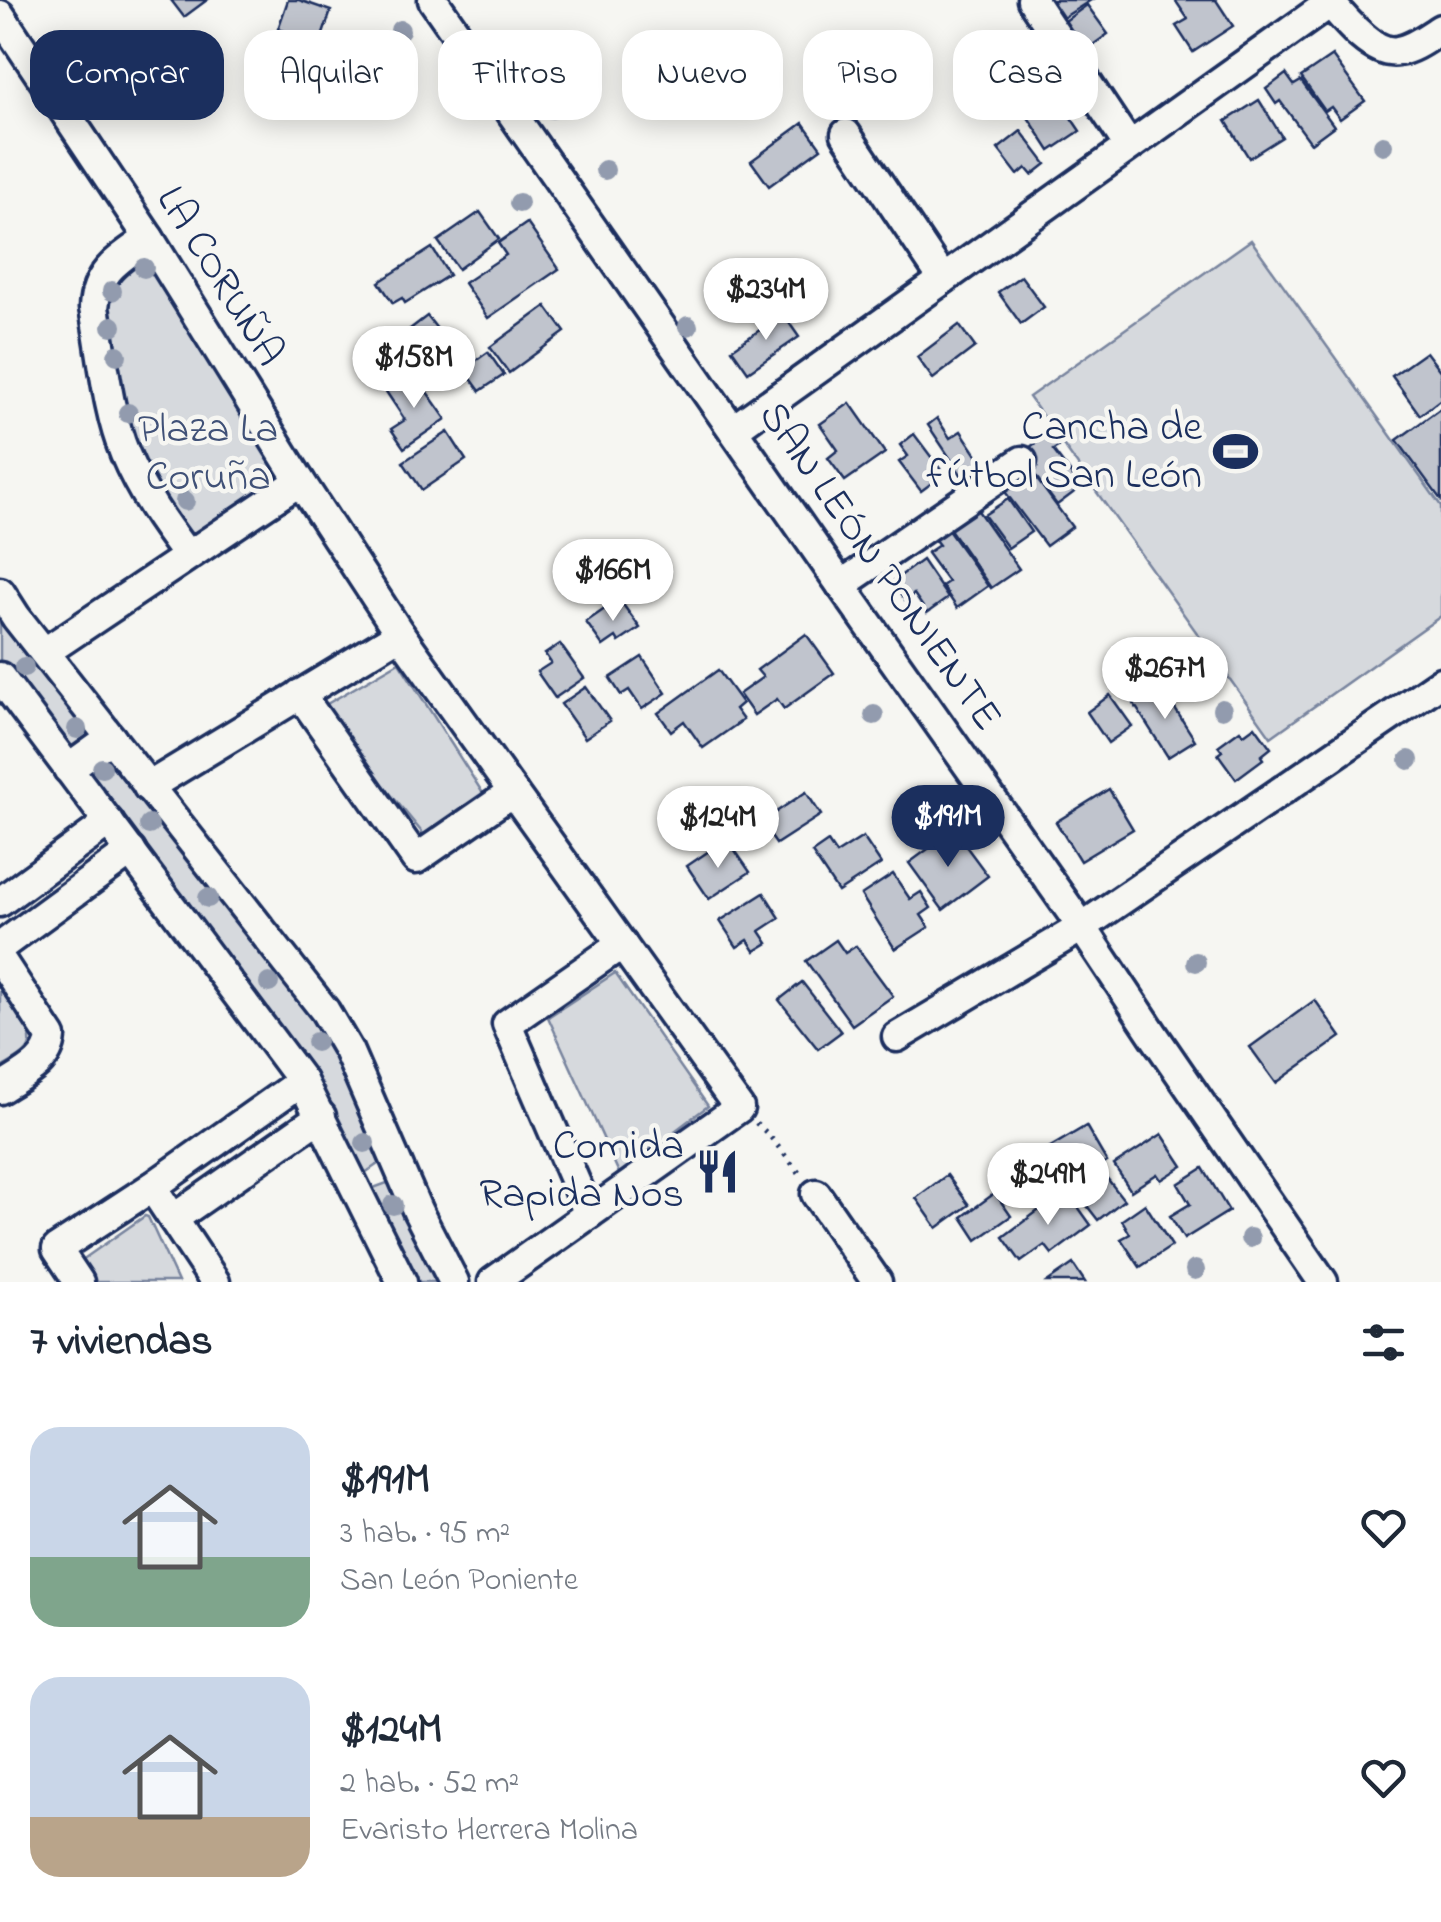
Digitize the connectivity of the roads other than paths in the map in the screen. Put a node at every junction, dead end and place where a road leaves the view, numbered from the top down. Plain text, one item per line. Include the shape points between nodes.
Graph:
1 (433, 0) edge
2 (1032, 0) edge
3 (1330, 2) edge
4 (0, 15) edge
5 (1441, 29) edge
6 (846, 134) dead end
7 (1129, 146) junction
8 (149, 238) junction
9 (943, 279) junction
10 (734, 428) junction
11 (1022, 461) dead end
12 (300, 481) junction
13 (187, 555) junction
14 (840, 585) junction
15 (0, 592) edge
16 (400, 634) junction
17 (45, 652) junction
18 (0, 676) edge
19 (1441, 682) edge
20 (300, 694) junction
21 (111, 738) junction
22 (68, 768) junction
23 (148, 787) junction
24 (513, 792) junction
25 (109, 822) junction
26 (131, 851) junction
27 (0, 902) edge
28 (1082, 927) junction
29 (622, 944) junction
30 (0, 947) edge
31 (0, 959) edge
32 (897, 1038) dead end
33 (302, 1081) junction
34 (0, 1089) edge
35 (321, 1116) junction
36 (400, 1168) junction
37 (152, 1186) junction
38 (357, 1188) junction
39 (816, 1194) road end
40 (589, 1214) junction
41 (174, 1219) junction
42 (79, 1282) edge
43 (215, 1282) edge
44 (402, 1282) edge
45 (454, 1282) edge
46 (493, 1282) edge
47 (876, 1282) edge
48 (1323, 1282) edge

1 - 10 street, SAN LEÓN PONIENTE
2 - 7 street
3 - 5 street via 1375,48 1394,52
3 - 7 street
4 - 8 street, LA CORUÑA
6 - 9 street
7 - 9 street
8 - 12 street, LA CORUÑA
8 - 13 street via 101,277 94,308 124,451 153,510
9 - 10 street
10 - 14 street, SAN LEÓN PONIENTE
11 - 14 street
12 - 13 street
12 - 16 street, LA CORUÑA
13 - 17 street
14 - 28 street, SAN LEÓN PONIENTE
15 - 17 street
16 - 20 street
16 - 24 street, LA CORUÑA
17 - 21 street
18 - 22 street
19 - 28 street
20 - 23 street
20 - 24 street via 416,859
21 - 22 street
21 - 23 street
22 - 25 street
23 - 36 street via 326,1011
24 - 29 street, LA CORUÑA
25 - 26 street
25 - 27 street
26 - 30 street
26 - 33 street
28 - 32 street
28 - 48 street, SAN LEÓN PONIENTE
29 - 40 street via 506,1024
29 - 40 street, LA CORUÑA via 739,1108
31 - 34 street via 51,1037 40,1063
33 - 35 street
33 - 37 street
35 - 38 street
35 - 41 street
36 - 38 street
36 - 45 street
37 - 41 street
37 - 42 street via 57,1249
38 - 44 street
39 - 47 street
40 - 46 street
41 - 43 street

